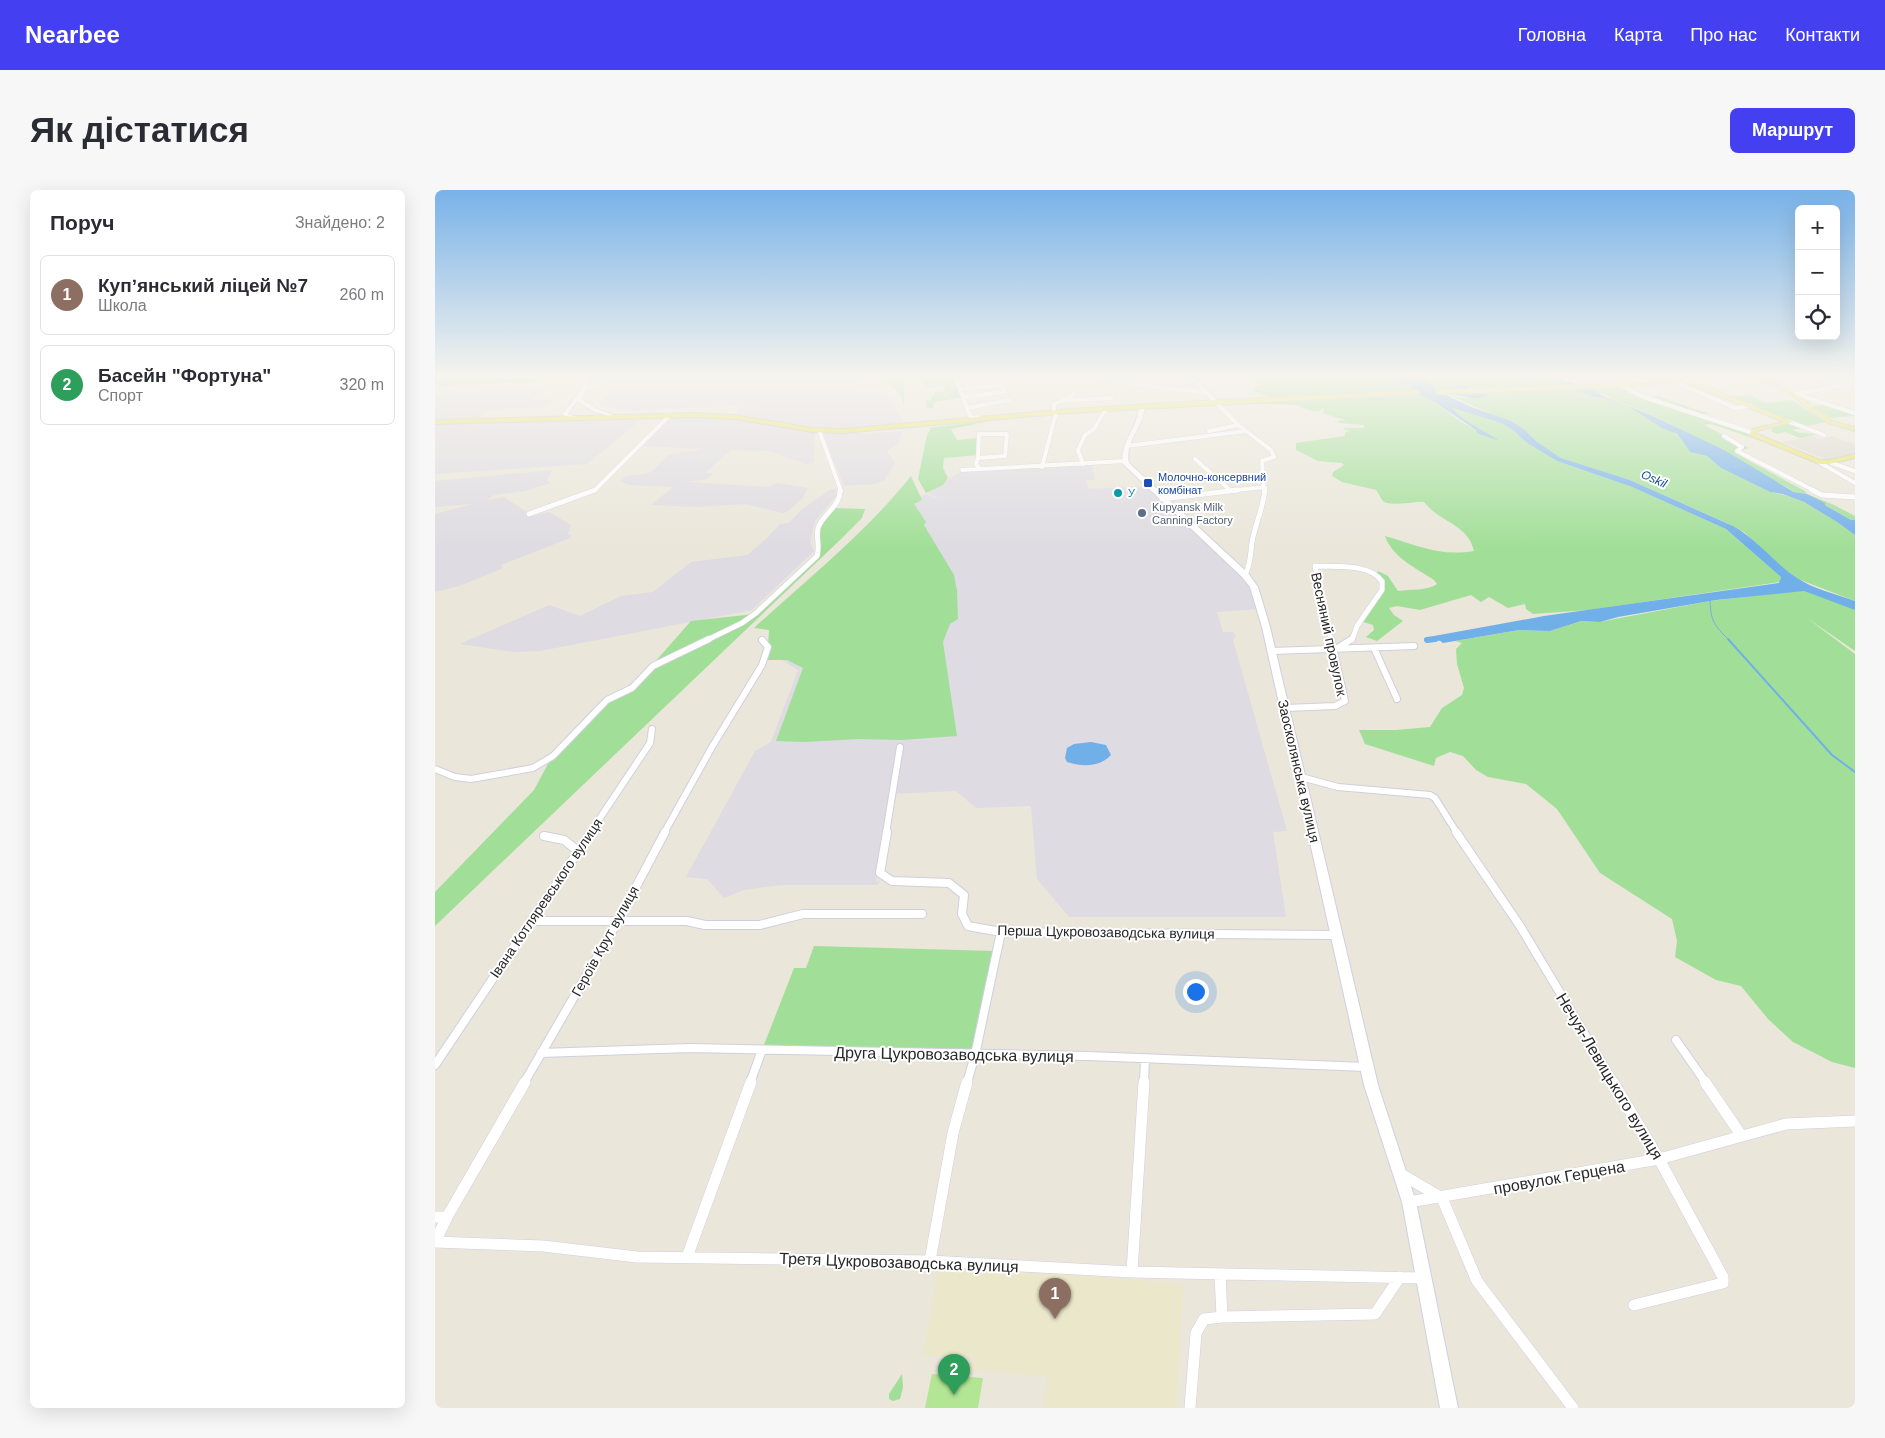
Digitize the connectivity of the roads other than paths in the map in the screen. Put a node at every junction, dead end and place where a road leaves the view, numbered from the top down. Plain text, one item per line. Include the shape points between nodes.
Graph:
1 (652, 433) edge
2 (820, 433) edge
3 (1052, 433) edge
4 (1088, 433) edge
5 (1134, 433) edge
6 (1201, 433) edge
7 (1230, 433) edge
8 (1248, 433) edge
9 (1751, 433) edge
10 (1819, 433) edge
11 (1824, 435) dead end
12 (1724, 436) dead end
13 (1167, 440) junction
14 (1127, 446) junction
15 (1855, 456) edge
16 (978, 458) junction
17 (1195, 459) dead end
18 (1125, 461) junction
19 (1819, 462) junction
20 (1829, 462) junction
21 (1083, 464) junction
22 (1042, 467) junction
23 (979, 468) junction
24 (962, 470) dead end
25 (1855, 471) edge
26 (1855, 483) edge
27 (1265, 487) junction
28 (1231, 491) junction
29 (1855, 497) edge
30 (1162, 499) junction
31 (529, 514) dead end
32 (1245, 575) junction
33 (762, 640) dead end
34 (1414, 646) dead end
35 (1374, 648) junction
36 (1334, 650) junction
37 (1272, 651) junction
38 (1397, 698) dead end
39 (1285, 708) junction
40 (653, 729) dead end
41 (899, 746) dead end
42 (435, 769) edge
43 (1301, 777) junction
44 (544, 836) dead end
45 (579, 851) junction
46 (922, 914) dead end
47 (530, 921) junction
48 (618, 921) junction
49 (1001, 932) junction
50 (1337, 935) junction
51 (1676, 1040) dead end
52 (762, 1050) junction
53 (541, 1054) junction
54 (975, 1055) junction
55 (1145, 1059) junction
56 (435, 1065) edge
57 (1366, 1067) junction
58 (1855, 1121) edge
59 (1741, 1135) junction
60 (1659, 1159) junction
61 (1399, 1173) junction
62 (1442, 1198) junction
63 (1409, 1202) junction
64 (435, 1217) edge
65 (447, 1218) junction
66 (435, 1242) edge
67 (687, 1257) junction
68 (930, 1262) junction
69 (1132, 1272) junction
70 (1220, 1274) junction
71 (1400, 1277) junction
72 (1424, 1278) junction
73 (1634, 1305) dead end
74 (1222, 1317) junction
75 (1189, 1408) edge
76 (1449, 1408) edge
77 (1573, 1408) edge

1 - 31 street via 593,492
2 - 42 street via 840,497 819,527 817,556 756,613 718,636 653,666 632,688 607,700 542,764 471,779
3 - 22 street
4 - 21 street via 1078,450
5 - 14 street
6 - 13 street
7 - 13 street
8 - 27 street via 1273,453 1274,457 1262,461
9 - 19 main road via 1759,439
10 - 11 street
12 - 29 street via 1742,447 1735,450 1797,483 1827,496
13 - 14 street
14 - 18 street
15 - 20 main road
16 - 16 street via 979,434 1007,434 1005,456
16 - 23 street via 976,464
17 - 28 street
18 - 21 street
18 - 30 street, Заосколянська вулиця
19 - 20 main road
19 - 26 street
20 - 25 street
21 - 22 street
22 - 23 street
23 - 24 street
27 - 28 street
27 - 32 street
28 - 30 street
30 - 32 street, Заосколянська вулиця
32 - 37 street, Заосколянська вулиця via 1254,587
33 - 48 street, Героїв Крут вулиця via 768,646 762,665 712,747
34 - 35 street
35 - 36 street
35 - 38 street
36 - 36 street, Весняний провулок via 1315,566 1365,569 1376,575 1383,586 1357,626 1352,640
36 - 37 street
36 - 39 street, Весняний провулок via 1345,702 1335,706
37 - 39 street, Заосколянська вулиця
39 - 43 street, Заосколянська вулиця
40 - 45 street, Івана Котляревського вулиця via 650,743
41 - 49 street, Перша Цукровозаводська вулиця via 880,873 892,881 949,883 964,896 962,914 968,926
43 - 50 street, Заосколянська вулиця
43 - 60 street, Нечуя-Левицького вулиця via 1338,788 1423,794 1435,798 1520,926
44 - 45 street via 564,840
45 - 47 street, Івана Котляревського вулиця
46 - 48 street via 803,914 760,925
47 - 48 street
47 - 56 street, Івана Котляревського вулиця
48 - 53 street, Героїв Крут вулиця
49 - 50 street, Перша Цукровозаводська вулиця
49 - 54 street
50 - 57 street, Заосколянська вулиця
51 - 59 street
52 - 53 street, Друга Цукровозаводська вулиця via 689,1048
52 - 54 street, Друга Цукровозаводська вулиця
52 - 67 street
53 - 65 street, Героїв Крут вулиця
54 - 55 street, Друга Цукровозаводська вулиця
54 - 68 street via 953,1133
55 - 57 street, Друга Цукровозаводська вулиця
55 - 69 street
57 - 61 street, Заосколянська вулиця
58 - 59 street, провулок Герцена via 1786,1124
59 - 60 street, провулок Герцена
60 - 62 street, провулок Герцена
60 - 73 street, Нечуя-Левицького вулиця via 1724,1281
61 - 62 street
61 - 63 street, Заосколянська вулиця
62 - 63 street, провулок Герцена
62 - 77 street via 1477,1281
63 - 72 street, Заосколянська вулиця
64 - 65 street
65 - 66 street, Героїв Крут вулиця
66 - 67 street, Третя Цукровозаводська вулиця via 543,1246 637,1257
67 - 68 street, Третя Цукровозаводська вулиця
68 - 69 street, Третя Цукровозаводська вулиця
69 - 70 street, Третя Цукровозаводська вулиця
70 - 71 street, Третя Цукровозаводська вулиця
70 - 74 street
71 - 72 street, Третя Цукровозаводська вулиця
71 - 74 street via 1375,1314
72 - 76 street, Заосколянська вулиця
74 - 75 street via 1204,1319 1196,1332

